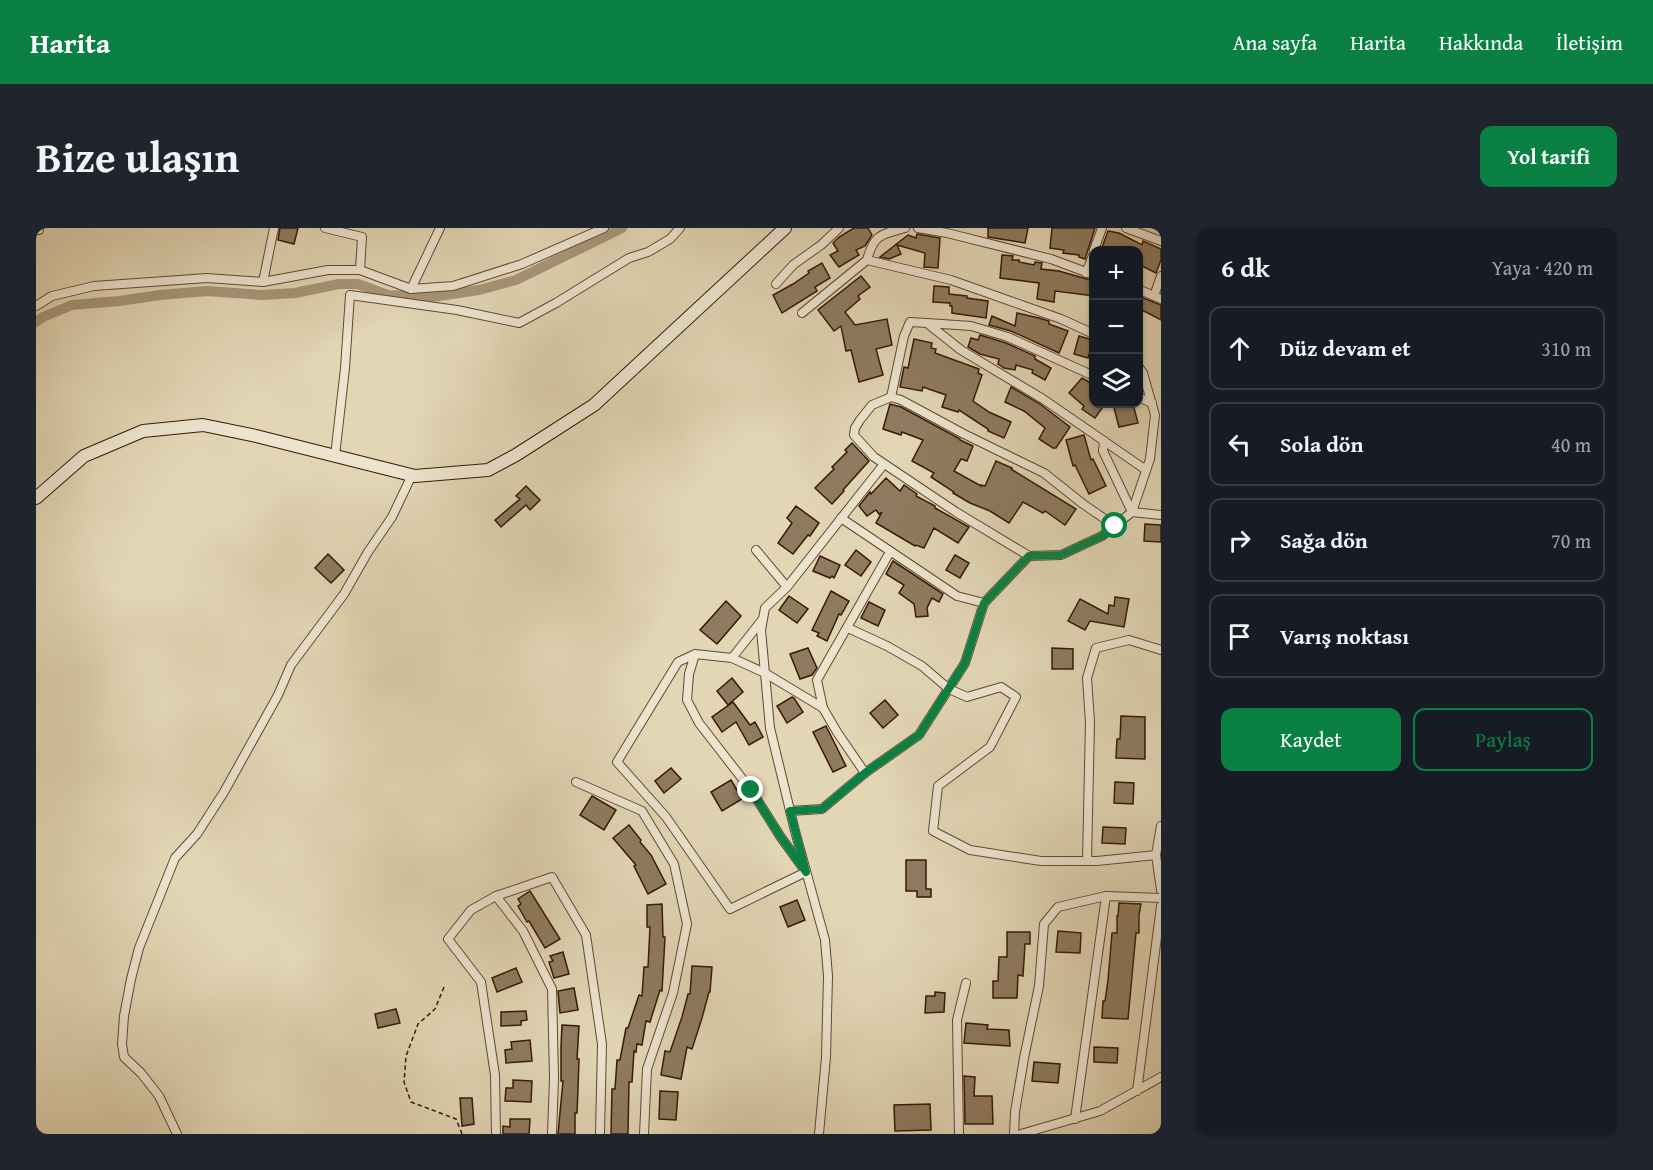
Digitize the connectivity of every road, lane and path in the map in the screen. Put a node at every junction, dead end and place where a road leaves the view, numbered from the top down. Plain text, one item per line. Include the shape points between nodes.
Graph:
1 (274, 228) edge
2 (325, 228) edge
3 (440, 228) edge
4 (604, 228) edge
5 (680, 228) edge
6 (785, 228) edge
7 (839, 228) edge
8 (905, 228) edge
9 (918, 228) edge
10 (1102, 228) edge
11 (1126, 228) edge
12 (1161, 241) edge
13 (1096, 246) edge
14 (867, 260) junction
15 (360, 270) junction
16 (1089, 274) edge
17 (1161, 276) edge
18 (263, 282) junction
19 (776, 284) dead end
20 (411, 289) junction
21 (1143, 291) edge
22 (1158, 297) edge
23 (36, 306) edge
24 (802, 313) dead end
25 (927, 323) junction
26 (1089, 332) edge
27 (1143, 372) edge
28 (1089, 374) edge
29 (891, 397) junction
30 (1143, 399) edge
31 (1152, 403) junction
32 (1104, 441) junction
33 (335, 456) junction
34 (884, 464) junction
35 (1146, 470) junction
36 (412, 475) junction
37 (36, 498) edge
38 (1132, 512) junction
39 (1161, 515) edge
40 (841, 518) junction
41 (1115, 526) junction
42 (756, 550) dead end
43 (890, 552) junction
44 (1029, 556) junction
45 (787, 587) junction
46 (984, 603) junction
47 (764, 617) junction
48 (848, 628) junction
49 (1161, 650) edge
50 (695, 654) junction
51 (732, 658) junction
52 (765, 674) junction
53 (949, 689) junction
54 (824, 708) junction
55 (865, 773) junction
56 (576, 782) dead end
57 (790, 811) junction
58 (1161, 826) edge
59 (1156, 855) junction
60 (1087, 861) junction
61 (806, 872) junction
62 (1161, 890) edge
63 (496, 896) junction
64 (1106, 896) junction
65 (1161, 898) edge
66 (1161, 906) edge
67 (1161, 976) edge
68 (1151, 980) junction
69 (966, 983) dead end
70 (444, 987) dead end
71 (1161, 1077) edge
72 (1137, 1091) junction
73 (1075, 1119) junction
74 (177, 1134) edge
75 (462, 1134) edge
76 (496, 1134) edge
77 (552, 1134) edge
78 (600, 1134) edge
79 (644, 1134) edge
80 (819, 1134) edge
81 (959, 1134) edge
82 (1014, 1134) edge
83 (1021, 1134) edge

1 - 18 street
2 - 15 street via 362,237
3 - 20 street
4 - 20 street via 522,264 453,286
5 - 33 street via 648,252 630,258 519,323 350,295
6 - 36 main road via 594,405 488,470
7 - 19 street
8 - 14 street via 880,235
9 - 16 street via 1050,259
10 - 13 street
11 - 12 street
14 - 24 street
14 - 26 street via 951,280
15 - 18 street via 328,270
15 - 20 street
17 - 22 street
18 - 23 street via 207,278 94,286 52,296
21 - 22 street
25 - 28 street via 971,327 1008,337
25 - 29 street via 910,322
25 - 32 street via 961,350
27 - 31 street
29 - 34 street via 872,405 854,435
29 - 41 street via 1044,473
30 - 31 street
31 - 35 street via 1155,415
32 - 35 street
32 - 38 street via 1103,451
33 - 36 main road
33 - 37 main road via 203,425 143,431 84,456
34 - 40 street
34 - 44 street
35 - 38 street
36 - 74 street via 392,518 344,594 291,665 224,792 197,834 175,858 140,948 124,1016 124,1057 159,1096
38 - 39 street
38 - 41 street
40 - 43 street
40 - 45 street
41 - 44 street via 1061,555
42 - 45 street
43 - 46 street via 957,596
43 - 48 street
44 - 46 street
45 - 47 street via 765,608
46 - 53 street via 965,663
47 - 51 street
47 - 52 street via 761,630
48 - 53 street via 922,666
48 - 54 street via 818,680
49 - 60 street via 1129,640 1096,648 1087,678
50 - 51 street
50 - 61 street via 687,700 699,723 751,790
50 - 61 street via 678,662 617,762 666,817 730,909
51 - 52 street
52 - 54 street
52 - 57 street via 770,728
53 - 55 street via 919,735
53 - 60 street via 967,697 1001,687 1016,697 990,747 938,786 933,831 970,850 1041,861
54 - 55 street
55 - 57 street via 822,809
56 - 79 street via 642,811 674,864 687,924 673,993 648,1069
57 - 61 street
58 - 59 street
59 - 60 street
59 - 62 street
61 - 80 street via 825,940 828,976
63 - 76 street via 471,910 448,939 481,981 495,1074
63 - 77 street via 523,931 552,989
63 - 78 street via 552,877 586,935 602,1044
64 - 65 street
64 - 73 street
64 - 82 street via 1058,907 1044,924 1039,986 1014,1112
66 - 68 street
67 - 68 street
68 - 72 street
69 - 81 street via 957,1020
70 - 75 path via 435,1009 418,1024 406,1056 404,1082 411,1102 456,1119
71 - 72 street
72 - 73 street
73 - 83 street

